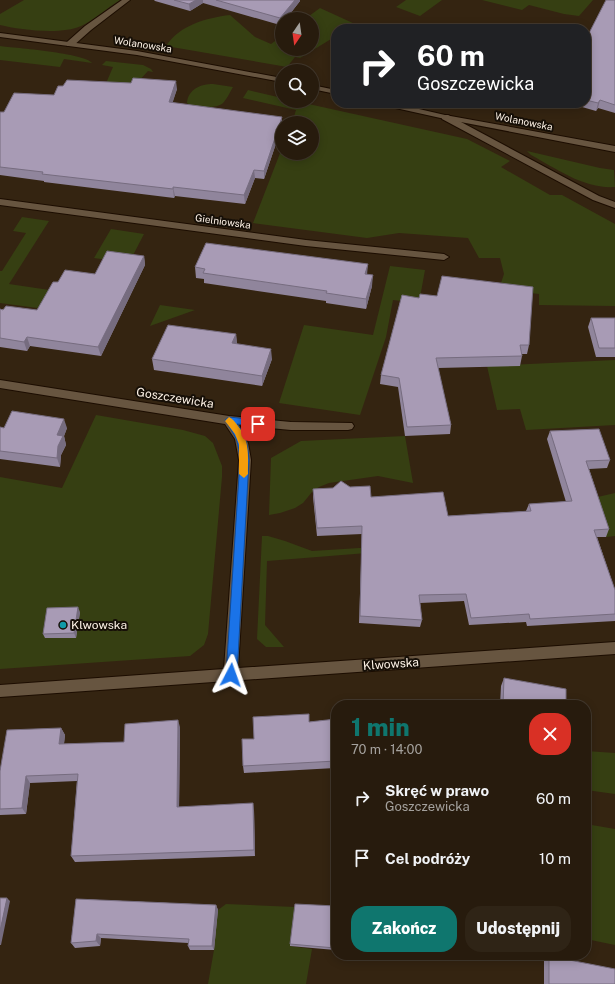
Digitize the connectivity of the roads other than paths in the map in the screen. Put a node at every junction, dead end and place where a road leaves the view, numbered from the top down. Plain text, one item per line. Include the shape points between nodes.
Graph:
1 (127, 0) edge
2 (0, 36) edge
3 (70, 44) junction
4 (275, 79) edge
5 (319, 88) edge
6 (331, 91) edge
7 (404, 108) edge
8 (444, 117) junction
9 (615, 149) edge
10 (0, 202) edge
11 (615, 205) edge
12 (444, 257) dead end
13 (0, 384) edge
14 (229, 420) junction
15 (348, 426) dead end
16 (615, 648) edge
17 (231, 675) junction
18 (0, 691) edge

1 - 3 street
2 - 3 street, Wolanowska
3 - 4 street, Wolanowska
5 - 6 street
7 - 8 street, Wolanowska
8 - 9 street, Wolanowska
8 - 11 street via 596,198
10 - 12 street, Gielniowska via 306,243
13 - 14 street, Goszczewicka
14 - 15 street, Goszczewicka via 291,426
14 - 17 street via 243,444 245,460
16 - 17 street, Klwowska
17 - 18 street, Klwowska

